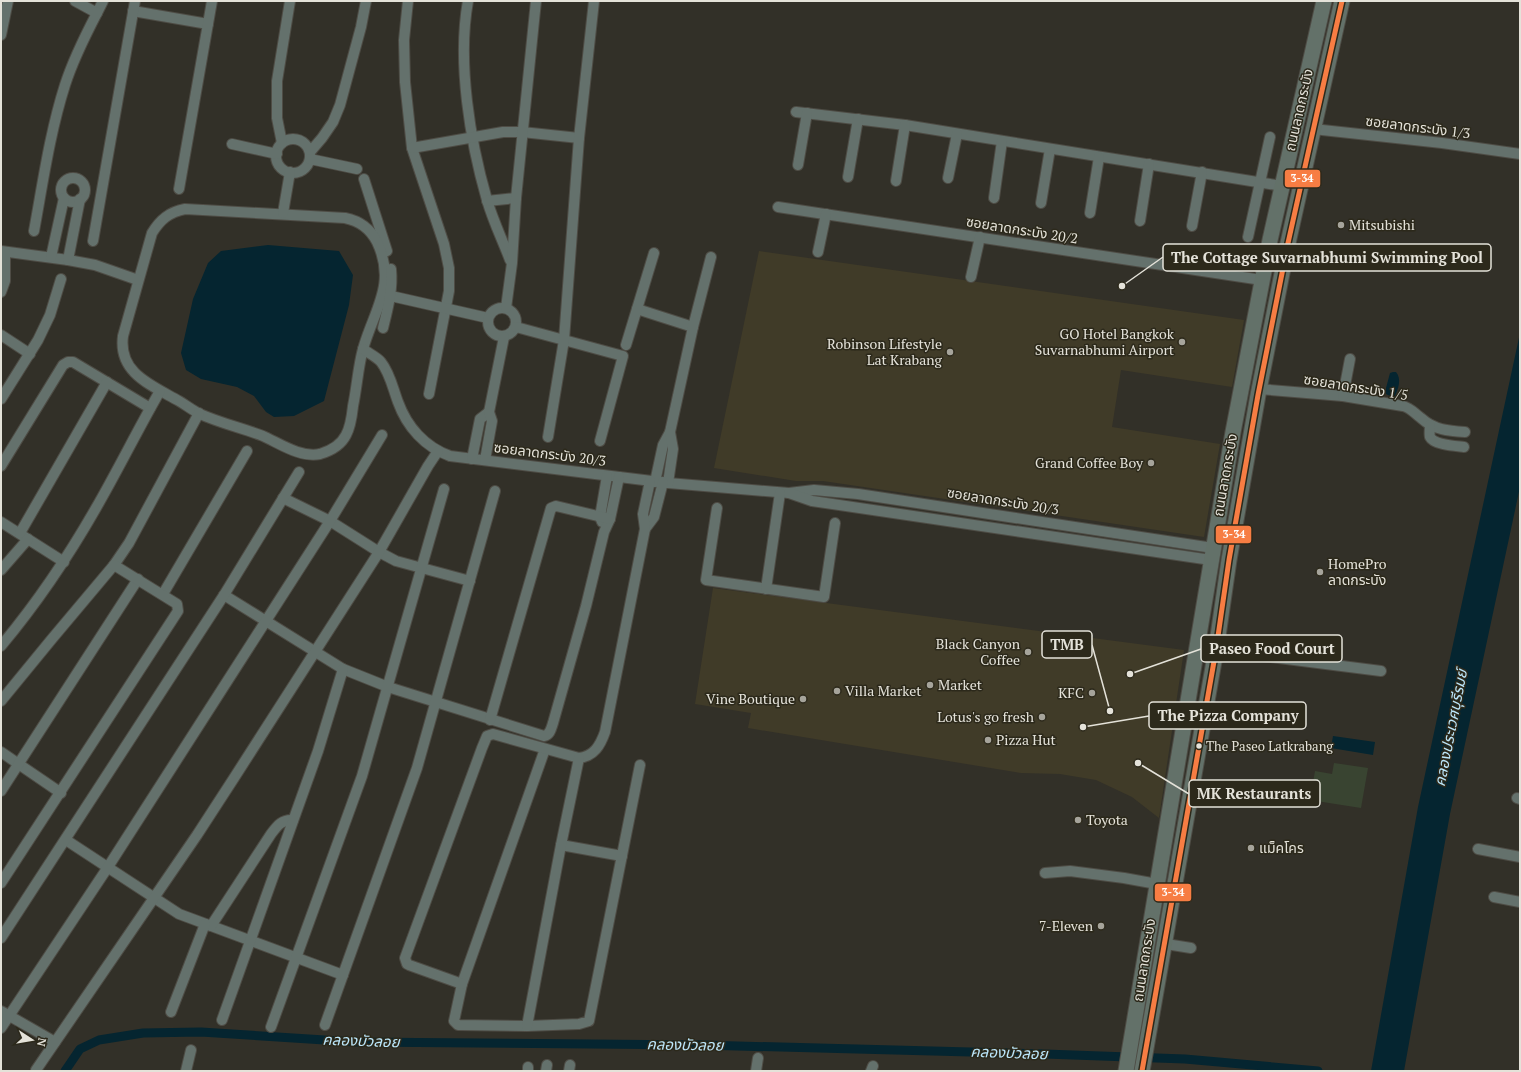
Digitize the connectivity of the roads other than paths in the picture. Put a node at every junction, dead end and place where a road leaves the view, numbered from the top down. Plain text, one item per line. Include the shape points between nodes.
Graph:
1 (8, 1) edge
2 (75, 1) edge
3 (103, 1) edge
4 (212, 1) edge
5 (290, 1) edge
6 (366, 1) edge
7 (408, 1) edge
8 (468, 1) edge
9 (536, 1) edge
10 (594, 1) edge
11 (1324, 1) edge
12 (1342, 1) edge
13 (134, 6) edge
14 (97, 13) junction
15 (208, 24) junction
16 (1, 35) edge
17 (796, 112) dead end
18 (807, 113) junction
19 (858, 119) junction
20 (905, 126) junction
21 (1313, 129) junction
22 (522, 132) junction
23 (957, 134) junction
24 (473, 136) junction
25 (1270, 137) dead end
26 (579, 138) junction
27 (1002, 141) junction
28 (282, 143) junction
29 (232, 144) dead end
30 (412, 148) junction
31 (1050, 149) junction
32 (277, 154) junction
33 (1520, 154) edge
34 (310, 155) junction
35 (1098, 157) junction
36 (1149, 164) junction
37 (798, 165) dead end
38 (357, 169) dead end
39 (290, 172) junction
40 (1202, 172) junction
41 (848, 177) dead end
42 (948, 178) dead end
43 (364, 179) dead end
44 (896, 181) dead end
45 (1260, 182) junction
46 (43, 185) junction
47 (1282, 186) junction
48 (179, 189) dead end
49 (63, 193) junction
50 (82, 195) junction
51 (100, 196) junction
52 (516, 198) junction
53 (994, 198) dead end
54 (487, 201) junction
55 (1041, 203) dead end
56 (778, 207) dead end
57 (1090, 213) dead end
58 (283, 214) junction
59 (826, 214) junction
60 (1140, 221) dead end
61 (1192, 226) dead end
62 (34, 231) dead end
63 (980, 237) junction
64 (1248, 237) dead end
65 (1270, 240) junction
66 (93, 241) dead end
67 (1288, 243) junction
68 (3, 251) edge
69 (818, 252) dead end
70 (654, 253) dead end
71 (51, 257) junction
72 (711, 257) dead end
73 (68, 260) junction
74 (512, 263) junction
75 (971, 277) dead end
76 (61, 279) dead end
77 (138, 280) junction
78 (1262, 280) junction
79 (1, 292) edge
80 (390, 296) junction
81 (506, 308) junction
82 (445, 309) junction
83 (637, 309) junction
84 (488, 318) junction
85 (516, 326) junction
86 (693, 327) junction
87 (383, 328) dead end
88 (1, 335) edge
89 (504, 337) junction
90 (564, 340) junction
91 (626, 345) dead end
92 (363, 349) junction
93 (30, 354) junction
94 (1350, 359) dead end
95 (106, 382) junction
96 (1259, 389) junction
97 (160, 391) junction
98 (429, 394) dead end
99 (1343, 396) junction
100 (1, 399) edge
101 (150, 408) junction
102 (489, 412) junction
103 (199, 414) junction
104 (1430, 425) junction
105 (1465, 432) dead end
106 (382, 435) dead end
107 (548, 437) dead end
108 (600, 441) dead end
109 (1464, 447) dead end
110 (247, 451) dead end
111 (438, 451) junction
112 (472, 459) junction
113 (485, 460) junction
114 (1, 466) edge
115 (299, 472) dead end
116 (607, 476) junction
117 (619, 477) junction
118 (659, 482) junction
119 (444, 489) dead end
120 (495, 491) dead end
121 (784, 493) junction
122 (858, 494) junction
123 (283, 498) junction
124 (895, 499) junction
125 (717, 508) dead end
126 (856, 508) junction
127 (893, 514) junction
128 (605, 518) junction
129 (1031, 520) junction
130 (330, 521) junction
131 (1, 522) edge
132 (835, 522) dead end
133 (1116, 533) junction
134 (1029, 534) junction
135 (24, 536) junction
136 (1114, 545) junction
137 (379, 552) junction
138 (1212, 554) junction
139 (64, 562) junction
140 (114, 565) junction
141 (422, 568) junction
142 (1, 570) edge
143 (138, 579) junction
144 (470, 582) junction
145 (766, 589) junction
146 (163, 594) junction
147 (224, 595) junction
148 (265, 621) junction
149 (1, 646) edge
150 (1216, 650) junction
151 (315, 653) junction
152 (342, 669) junction
153 (1381, 671) dead end
154 (388, 687) junction
155 (1, 702) edge
156 (436, 703) junction
157 (490, 720) junction
158 (545, 749) junction
159 (1, 752) edge
160 (579, 758) junction
161 (19, 764) junction
162 (640, 765) dead end
163 (1, 791) edge
164 (61, 793) junction
165 (1169, 808) junction
166 (1188, 810) junction
167 (293, 820) junction
168 (66, 840) junction
169 (561, 845) junction
170 (1478, 849) dead end
171 (622, 856) junction
172 (1520, 857) edge
173 (108, 867) junction
174 (1045, 873) dead end
175 (1, 883) edge
176 (1157, 884) junction
177 (1494, 897) dead end
178 (154, 898) junction
179 (1520, 902) edge
180 (208, 925) junction
181 (1, 938) edge
182 (251, 941) junction
183 (1166, 944) junction
184 (1191, 948) dead end
185 (297, 958) junction
186 (343, 975) junction
187 (462, 984) junction
188 (171, 1012) dead end
189 (5, 1013) edge
190 (222, 1020) dead end
191 (325, 1025) dead end
192 (527, 1026) junction
193 (271, 1027) dead end
194 (1, 1028) edge
195 (55, 1042) junction
196 (191, 1050) dead end
197 (758, 1058) dead end
198 (36, 1070) dead end
199 (186, 1071) edge
200 (756, 1071) edge
201 (1126, 1071) edge
202 (1142, 1071) edge

1 - 16 street
2 - 14 street
3 - 14 street
4 - 15 street
5 - 28 street via 277,82 277,118
6 - 34 street via 340,105 333,122
7 - 30 street via 404,40
8 - 24 street via 464,21 464,53
9 - 22 street
10 - 26 street
11 - 47 main road, ถนนลาดกระบัง
12 - 21 main road, ถนนลาดกระบัง
13 - 15 street
13 - 51 street
14 - 46 street via 65,84
15 - 48 street
17 - 18 street
18 - 19 street
18 - 37 street
19 - 20 street
19 - 41 street
20 - 23 street
20 - 44 street
21 - 33 street, ซอยลาดกระบัง 1/3
21 - 67 main road, ถนนลาดกระบัง
22 - 24 street
22 - 26 street
22 - 52 street
23 - 27 street
23 - 42 street
24 - 30 street
24 - 54 street
25 - 45 street
26 - 90 street
27 - 31 street
27 - 53 street
28 - 32 street
28 - 34 street via 292,139 298,140 308,146
29 - 32 street
30 - 82 street via 444,244 449,268 449,291
31 - 35 street
31 - 55 street
32 - 39 street via 278,163 285,171
34 - 38 street
34 - 39 street via 305,168 295,173
35 - 36 street
35 - 57 street
36 - 40 street
36 - 60 street
39 - 58 street
40 - 45 street
40 - 61 street
43 - 80 street via 391,263
45 - 47 street
45 - 64 street
46 - 49 street
46 - 62 street
47 - 65 main road, ถนนลาดกระบัง
49 - 50 street via 72,202
49 - 50 street via 65,181 74,178 82,182
49 - 71 street
50 - 51 street
50 - 73 street
51 - 66 street
52 - 54 street
52 - 74 street
54 - 74 street
56 - 59 street, ซอยลาดกระบัง 20/2
58 - 77 street via 176,210 159,223 152,233
58 - 92 street via 356,220 374,236 384,261 385,280
59 - 63 street, ซอยลาดกระบัง 20/2
59 - 69 street
63 - 75 street
63 - 78 street, ซอยลาดกระบัง 20/2
65 - 67 main road
65 - 78 main road, ถนนลาดกระบัง
67 - 96 main road, ถนนลาดกระบัง
68 - 71 street
68 - 79 street via 5,281
70 - 83 street
71 - 73 street
72 - 86 street
73 - 77 street via 95,265
74 - 81 street
76 - 93 street via 50,315
77 - 97 street via 121,346 130,369
78 - 138 main road, ถนนลาดกระบัง via 1232,432
80 - 82 street
80 - 87 street
81 - 84 street via 495,310
81 - 85 street via 516,317
82 - 84 street
82 - 98 street
83 - 86 street
83 - 91 street
84 - 89 street via 489,329 493,334
85 - 89 street via 511,334
85 - 90 street
86 - 118 street via 670,432 663,445
88 - 93 street
89 - 102 street
90 - 107 street
90 - 108 street via 623,356
92 - 103 street via 347,434 342,442 326,451 313,455 302,453 263,436
92 - 111 street, ซอยลาดกระบัง 20/3 via 381,361 410,427
93 - 100 street
94 - 99 street
95 - 101 street
95 - 114 street via 73,362 65,363
95 - 135 street
96 - 99 street, ซอยลาดกระบัง 1/5
96 - 150 main road, ถนนลาดกระบัง
97 - 101 street
97 - 103 street
99 - 104 street, ซอยลาดกระบัง 1/5 via 1407,407
101 - 139 street
102 - 112 street via 480,419
102 - 113 street via 492,421
103 - 140 street via 129,543
104 - 105 street, ซอยลาดกระบัง 1/5 via 1448,431
104 - 109 street via 1430,436 1433,440 1441,444
106 - 130 street
110 - 146 street
111 - 112 street, ซอยลาดกระบัง 20/3 via 450,456
111 - 137 street
112 - 113 street, ซอยลาดกระบัง 20/3
113 - 116 street, ซอยลาดกระบัง 20/3
115 - 123 street
116 - 117 street, ซอยลาดกระบัง 20/3
116 - 128 street
117 - 118 street, ซอยลาดกระบัง 20/3
117 - 128 street
118 - 121 street, ซอยลาดกระบัง 20/3
118 - 160 street via 643,514 645,529 605,732 598,748 592,754
119 - 141 street
120 - 144 street
121 - 122 street, ซอยลาดกระบัง 20/3 via 814,490
121 - 126 street, ซอยลาดกระบัง 20/3 via 812,501
121 - 145 street
122 - 124 street, ซอยลาดกระบัง 20/3
122 - 126 street
123 - 130 street
123 - 147 street
124 - 127 street
124 - 129 street, ซอยลาดกระบัง 20/3
125 - 145 street via 706,580
126 - 127 street, ซอยลาดกระบัง 20/3
127 - 134 street, ซอยลาดกระบัง 20/3
128 - 157 street via 556,506 551,508
128 - 157 street via 586,606 550,732 544,736
129 - 133 street, ซอยลาดกระบัง 20/3
129 - 134 street
130 - 137 street
130 - 148 street
131 - 135 street
132 - 145 street via 824,597
133 - 136 street
133 - 138 street, ซอยลาดกระบัง 20/3
134 - 136 street, ซอยลาดกระบัง 20/3
135 - 139 street
135 - 142 street
136 - 138 street, ซอยลาดกระบัง 20/3
137 - 141 street via 396,561
137 - 151 street
138 - 165 main road, ถนนลาดกระบัง via 1188,708
139 - 149 street
140 - 143 street
140 - 155 street
141 - 144 street
141 - 154 street
143 - 146 street
143 - 161 street
144 - 156 street
146 - 164 street via 178,604 178,611
147 - 148 street
147 - 168 street
148 - 151 street
148 - 173 street
150 - 153 street
150 - 166 main road, ถนนลาดกระบัง
151 - 152 street
151 - 178 street
152 - 154 street
152 - 167 street via 325,730
154 - 156 street
154 - 185 street via 362,776
156 - 157 street
156 - 186 street via 417,768
158 - 160 street
158 - 187 street
158 - 187 street via 493,734 487,736 406,958 406,964
159 - 161 street
160 - 169 street
161 - 163 street
161 - 164 street
162 - 171 street
164 - 175 street
165 - 166 main road
165 - 176 main road, ถนนลาดกระบัง
166 - 183 main road, ถนนลาดกระบัง
167 - 180 street via 282,822 274,830
167 - 182 street
168 - 173 street
168 - 181 street
169 - 171 street
169 - 192 street
170 - 172 street
171 - 192 street via 589,1021 579,1024
173 - 178 street
173 - 189 street
174 - 176 street via 1070,870
176 - 201 main road, ถนนลาดกระบัง
177 - 179 street
178 - 180 street via 179,914
178 - 195 street
180 - 182 street
180 - 188 street
182 - 185 street
182 - 190 street
183 - 184 street
183 - 202 main road, ถนนลาดกระบัง
185 - 186 street
185 - 193 street
186 - 191 street
187 - 192 street via 454,1020 456,1024
189 - 194 street
189 - 195 street
195 - 198 street
196 - 199 street
197 - 200 street

